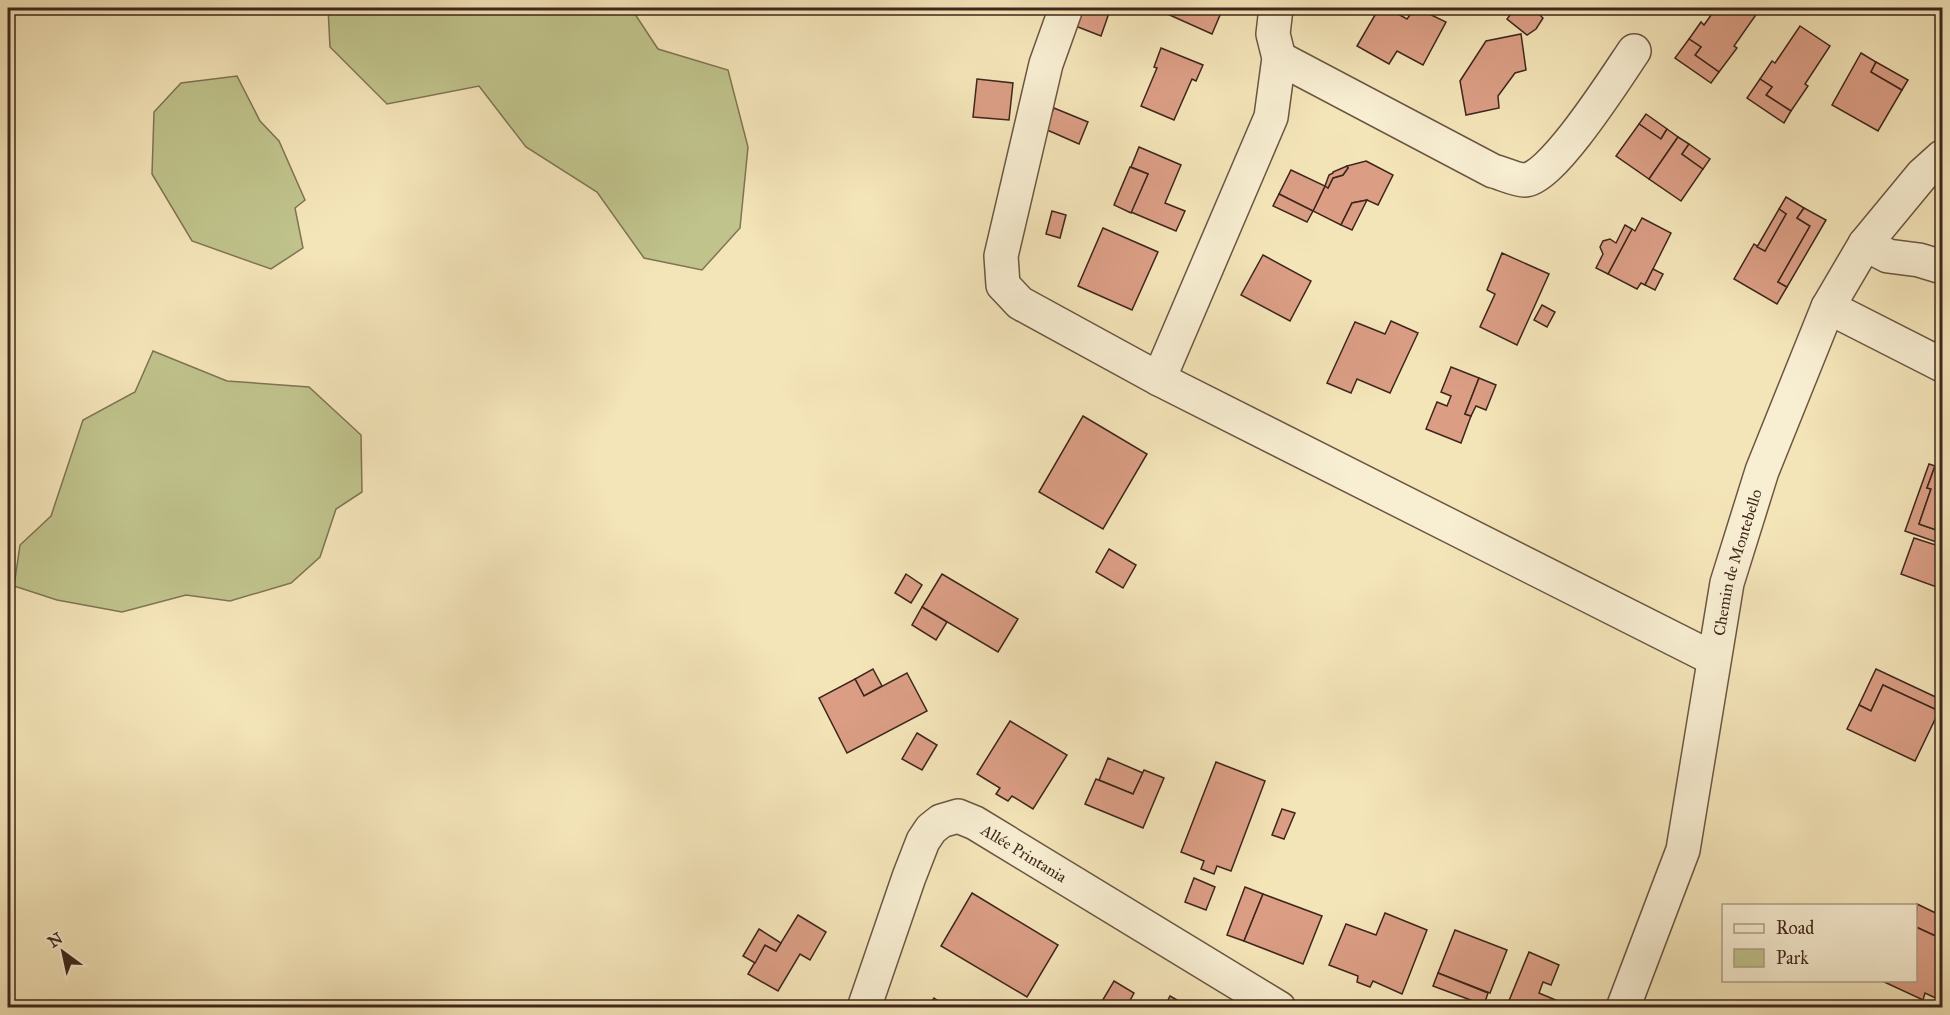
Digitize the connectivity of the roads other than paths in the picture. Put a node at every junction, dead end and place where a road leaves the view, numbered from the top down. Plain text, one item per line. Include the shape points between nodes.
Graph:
1 (1066, 8) edge
2 (1276, 8) edge
3 (1634, 51) dead end
4 (1279, 58) junction
5 (1942, 157) edge
6 (1865, 244) junction
7 (1942, 267) edge
8 (1828, 307) junction
9 (1942, 365) edge
10 (1159, 379) junction
11 (1714, 659) junction
12 (864, 1008) edge
13 (1279, 1008) edge
14 (1623, 1008) edge

1 - 10 street via 1046,64 1000,256 1003,285 1020,303
2 - 4 street via 1274,34
3 - 4 street via 1561,153 1539,175 1524,180 1493,171
4 - 10 street via 1271,117
5 - 6 street, Chemin de Montebello via 1922,175
6 - 7 street via 1888,256
6 - 8 street, Chemin de Montebello
8 - 9 street
8 - 11 street, Chemin de Montebello via 1762,471 1727,583
10 - 11 street
11 - 14 street, Chemin de Montebello via 1683,850
12 - 13 street, Allée Printania via 923,841 941,821 958,816

